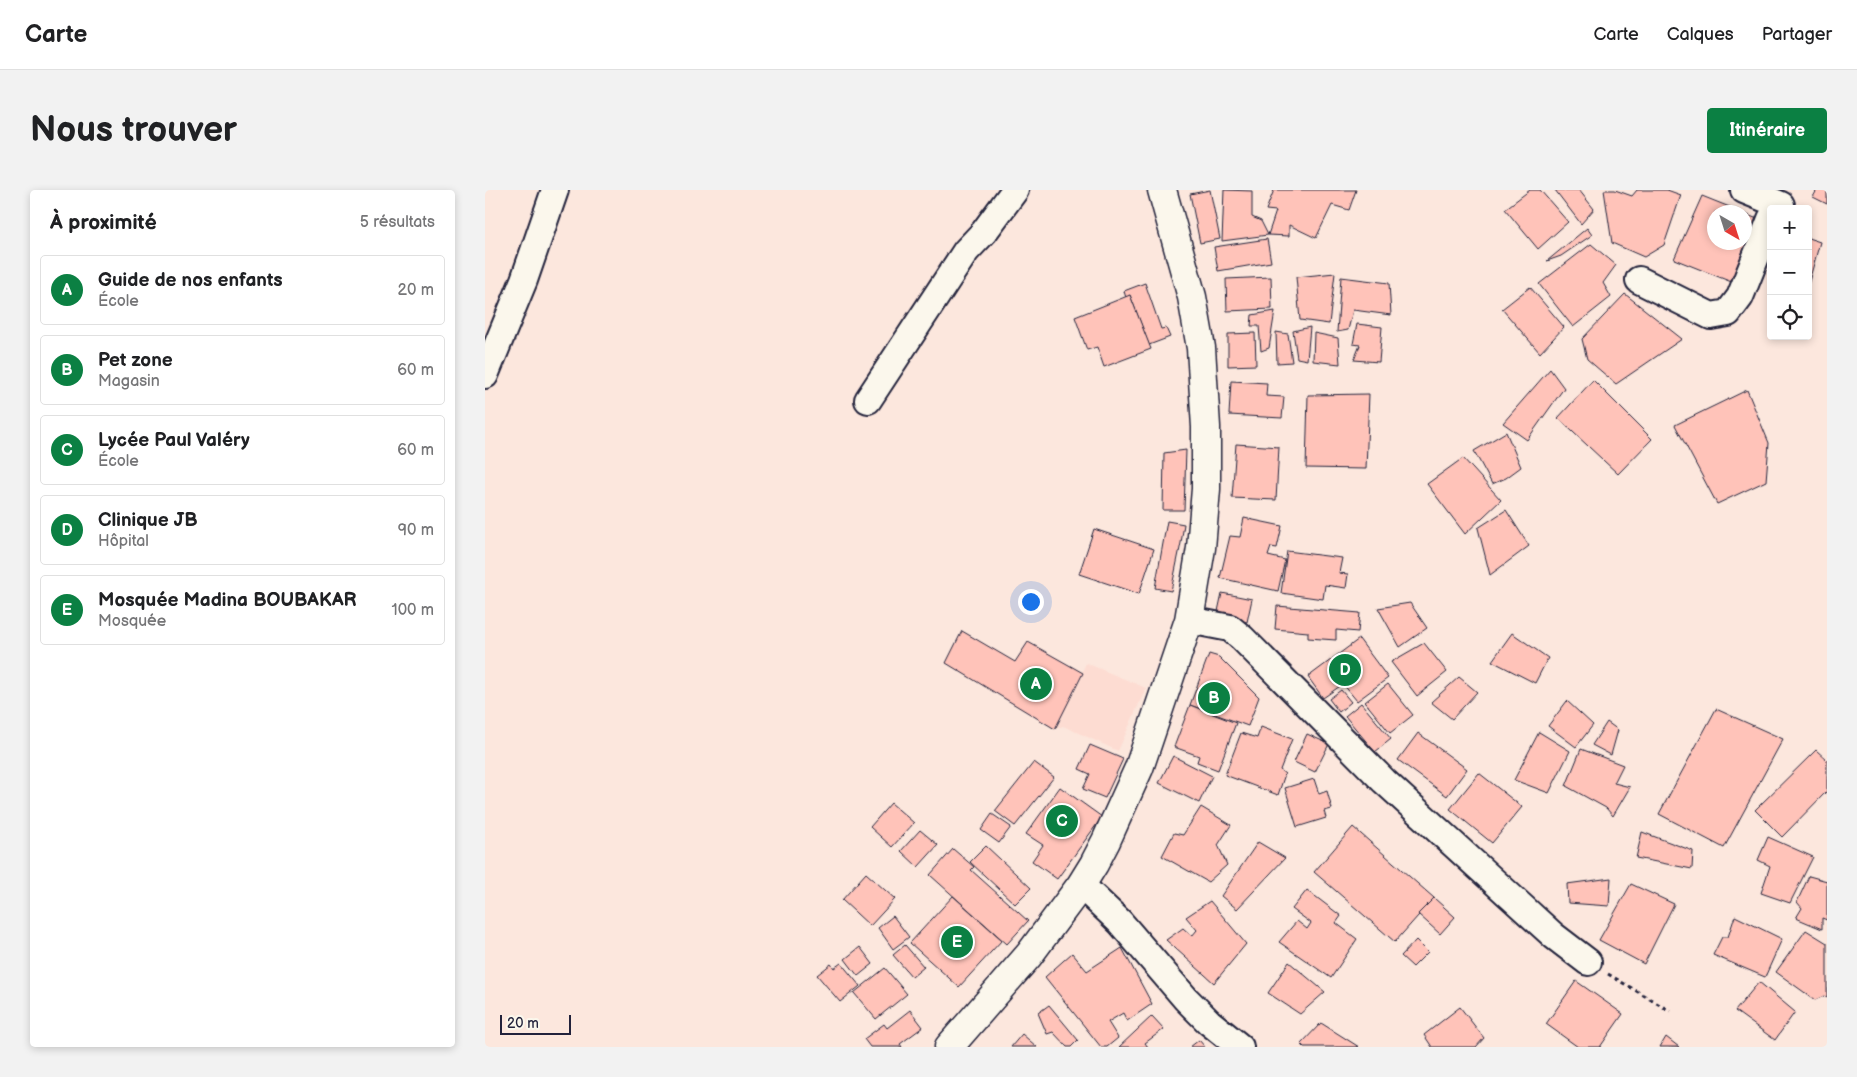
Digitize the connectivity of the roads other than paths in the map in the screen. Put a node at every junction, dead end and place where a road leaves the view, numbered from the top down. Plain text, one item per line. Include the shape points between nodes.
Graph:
1 (555, 190) edge
2 (1015, 190) edge
3 (1162, 190) edge
4 (1744, 190) edge
5 (1769, 205) edge
6 (1767, 231) edge
7 (1639, 280) dead end
8 (485, 375) edge
9 (868, 400) dead end
10 (1189, 620) junction
11 (1081, 885) junction
12 (1588, 962) road end
13 (949, 1047) edge
14 (1240, 1047) edge

1 - 8 street via 524,280
2 - 9 street via 966,251
3 - 10 main road via 1190,288 1201,348 1206,427 1206,489 1201,548
4 - 5 street
6 - 7 street via 1740,297 1728,313 1711,316
10 - 11 main road via 1139,768 1106,841
10 - 12 street via 1230,628 1242,638 1385,780 1554,936
11 - 13 main road via 1029,955
11 - 14 street via 1120,922 1186,999

